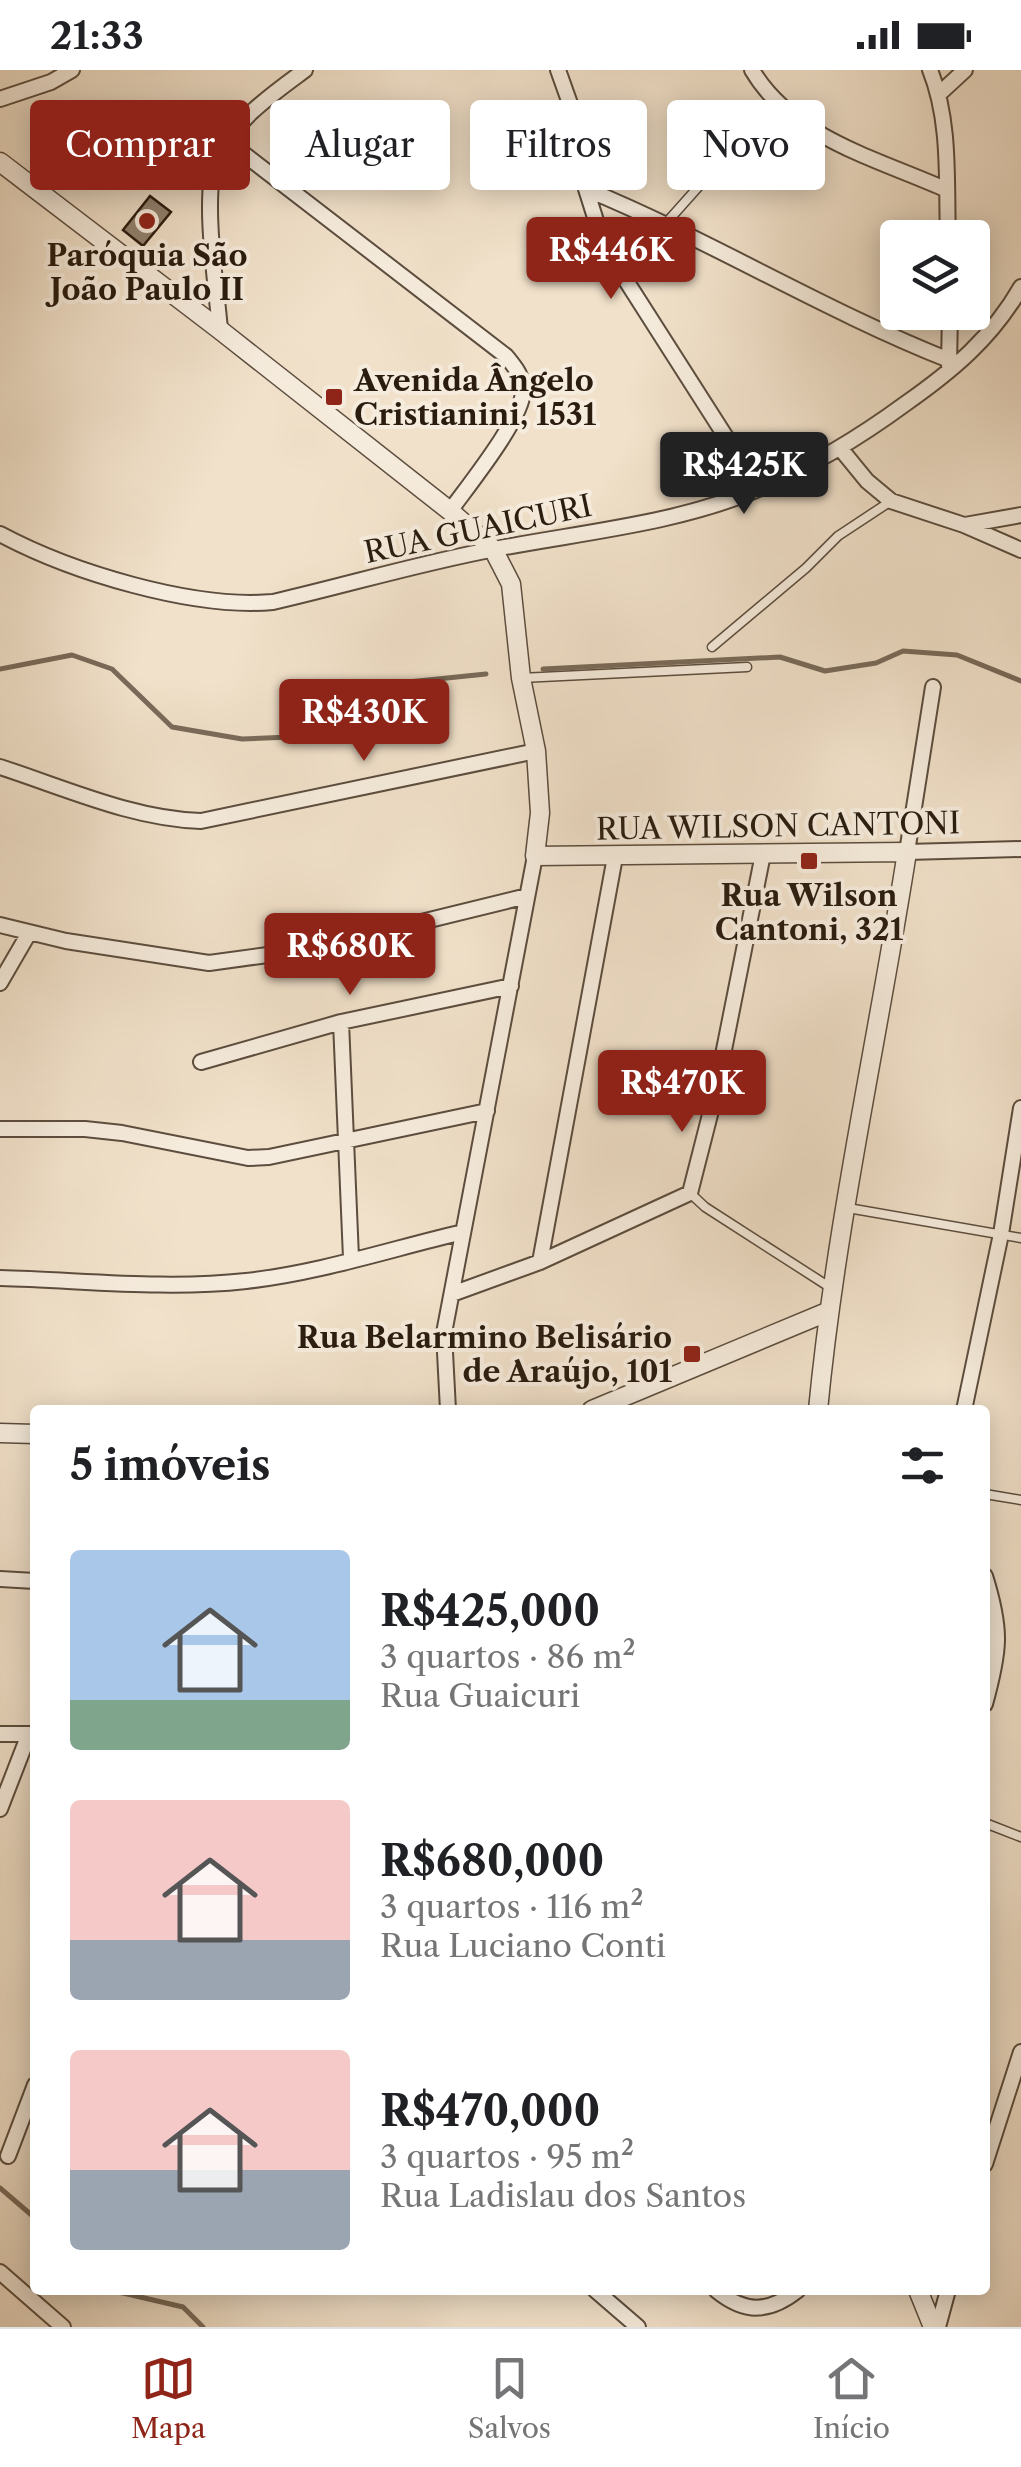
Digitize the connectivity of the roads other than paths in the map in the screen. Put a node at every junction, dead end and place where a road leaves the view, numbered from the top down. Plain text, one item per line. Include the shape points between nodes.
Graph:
1 (72, 70) edge
2 (305, 70) edge
3 (558, 70) edge
4 (752, 70) edge
5 (930, 70) edge
6 (965, 70) edge
7 (939, 94) junction
8 (0, 99) edge
9 (569, 100) edge
10 (773, 100) edge
11 (250, 115) edge
12 (825, 137) edge
13 (250, 159) edge
14 (0, 162) edge
15 (211, 190) edge
16 (586, 190) edge
17 (588, 190) edge
18 (696, 190) edge
19 (947, 190) junction
20 (948, 220) edge
21 (667, 222) junction
22 (1021, 287) edge
23 (220, 330) junction
24 (950, 330) edge
25 (949, 366) junction
26 (840, 448) junction
27 (760, 489) junction
28 (890, 500) junction
29 (450, 511) junction
30 (1021, 515) edge
31 (964, 526) junction
32 (0, 534) edge
33 (494, 549) junction
34 (1021, 550) edge
35 (712, 647) dead end
36 (747, 668) dead end
37 (521, 678) junction
38 (933, 688) dead end
39 (536, 751) junction
40 (0, 767) edge
41 (1021, 848) edge
42 (907, 852) junction
43 (763, 854) junction
44 (535, 856) junction
45 (615, 856) junction
46 (527, 896) junction
47 (0, 925) edge
48 (30, 932) junction
49 (0, 983) edge
50 (511, 986) junction
51 (341, 1022) junction
52 (201, 1062) dead end
53 (1021, 1108) edge
54 (487, 1111) junction
55 (0, 1130) edge
56 (344, 1139) junction
57 (690, 1193) junction
58 (844, 1207) junction
59 (463, 1232) junction
60 (1000, 1234) junction
61 (1021, 1238) edge
62 (351, 1258) junction
63 (540, 1262) junction
64 (0, 1278) edge
65 (832, 1288) junction
66 (452, 1294) junction
67 (827, 1312) junction
68 (448, 1405) edge
69 (604, 1405) edge
70 (818, 1405) edge
71 (965, 1405) edge
72 (0, 1433) edge
73 (30, 1434) edge
74 (990, 1495) edge
75 (1021, 1500) edge
76 (0, 1580) edge
77 (30, 1581) edge
78 (990, 1594) edge
79 (990, 1684) edge
80 (0, 1734) edge
81 (30, 1734) edge
82 (30, 1739) edge
83 (0, 1810) edge
84 (990, 1825) edge
85 (1021, 1837) edge
86 (1021, 2052) edge
87 (30, 2098) edge
88 (990, 2148) edge
89 (8, 2156) dead end
90 (0, 2272) edge
91 (601, 2295) edge
92 (722, 2295) edge
93 (790, 2295) edge
94 (920, 2295) edge
95 (946, 2295) edge
96 (63, 2327) edge
97 (638, 2327) edge
98 (935, 2327) edge

1 - 8 street
2 - 11 street
3 - 9 street
4 - 10 street
5 - 7 street
6 - 7 street
7 - 19 street
12 - 19 street
13 - 29 street via 518,370 519,409
14 - 23 street
15 - 23 street
16 - 27 street via 614,266
17 - 21 street
18 - 21 lane
19 - 20 street
21 - 25 street
22 - 25 street, RUA GUAICURI via 996,326
23 - 29 street
24 - 25 street
25 - 26 street, RUA GUAICURI
26 - 27 street, RUA GUAICURI
26 - 28 street
27 - 33 street, RUA GUAICURI via 663,518
28 - 31 street
28 - 35 lane via 838,536
29 - 33 street
30 - 31 street
31 - 34 street
32 - 33 street, RUA GUAICURI via 89,570 180,595 246,604
33 - 37 street via 510,584
36 - 37 lane
37 - 39 street
38 - 42 street
39 - 40 street via 201,821 141,812
39 - 44 street
41 - 42 street, RUA WILSON CANTONI
42 - 43 street, RUA WILSON CANTONI
42 - 58 street
43 - 45 street, RUA WILSON CANTONI
43 - 57 street
44 - 45 street, RUA WILSON CANTONI
44 - 46 street
45 - 63 street
46 - 48 street via 310,949 209,963
46 - 50 street
47 - 48 street
48 - 49 street
50 - 51 street
50 - 54 street
51 - 52 street
51 - 56 street
53 - 60 street
54 - 56 street
54 - 59 street
55 - 56 street via 122,1132 248,1158
56 - 62 street
57 - 63 street
57 - 65 lane
58 - 60 lane
58 - 65 street
59 - 62 street
59 - 66 street
60 - 61 lane
60 - 71 street
62 - 64 street via 214,1284
63 - 66 street
65 - 67 street
66 - 68 street via 444,1358
67 - 69 street
67 - 70 street
72 - 73 street
74 - 75 lane
76 - 77 street
78 - 79 street via 999,1648
80 - 81 street
82 - 83 street
84 - 85 lane
86 - 88 street
87 - 89 street
90 - 96 street
91 - 97 street
92 - 93 street via 754,2308
94 - 98 street
95 - 98 street

